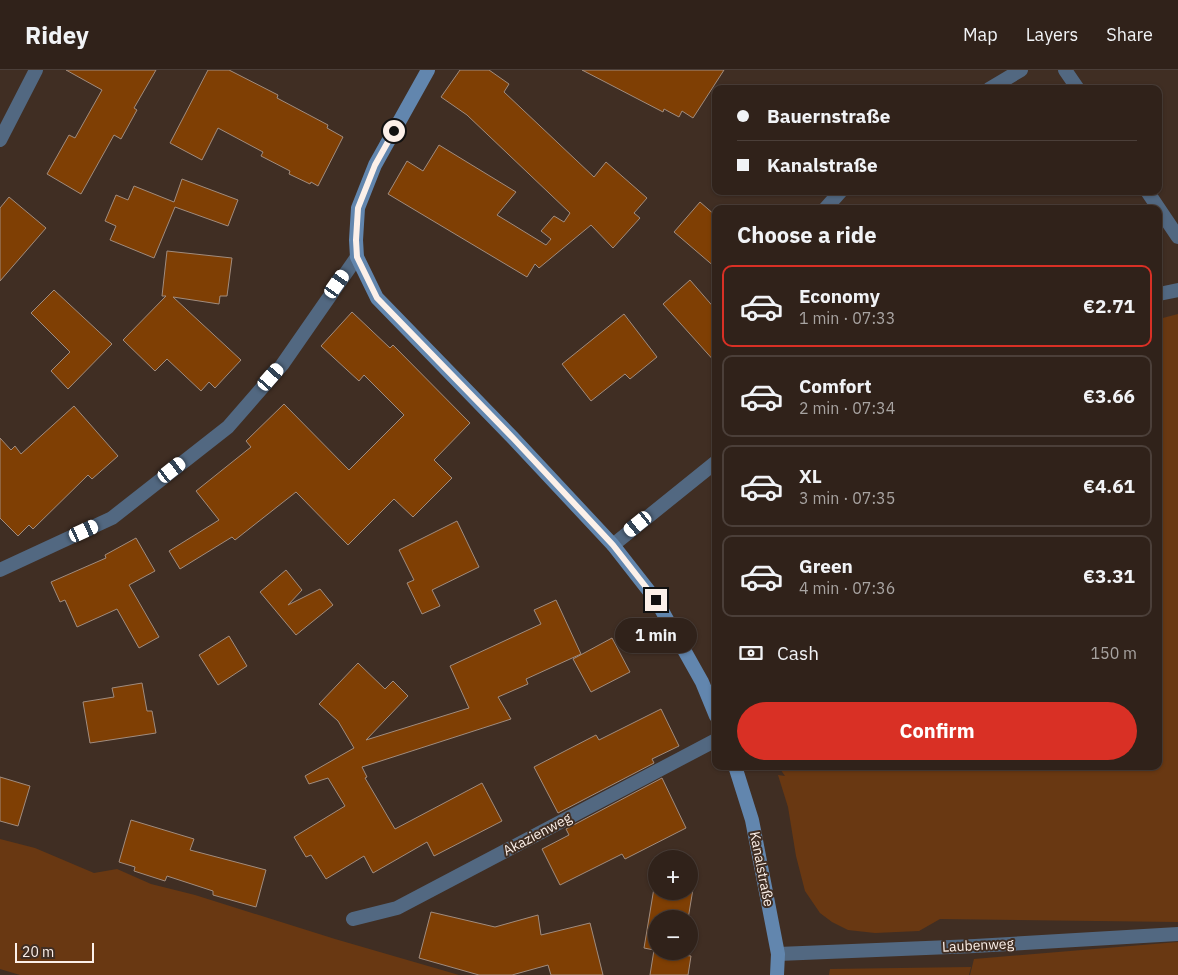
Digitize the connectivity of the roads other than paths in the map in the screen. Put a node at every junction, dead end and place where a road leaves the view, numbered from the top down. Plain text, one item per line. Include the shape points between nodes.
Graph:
1 (36, 70) edge
2 (428, 70) edge
3 (1022, 70) edge
4 (1066, 70) edge
5 (996, 85) edge
6 (1075, 85) edge
7 (0, 140) edge
8 (837, 195) edge
9 (829, 205) edge
10 (1162, 213) edge
11 (1178, 237) edge
12 (357, 257) junction
13 (1178, 290) edge
14 (1162, 293) edge
15 (712, 465) edge
16 (613, 545) junction
17 (0, 569) edge
18 (712, 706) edge
19 (712, 742) edge
20 (736, 770) edge
21 (353, 919) dead end
22 (1178, 934) edge
23 (778, 954) junction
24 (777, 975) edge

1 - 7 street
2 - 12 main road via 375,165 358,208
3 - 5 street
4 - 6 street
8 - 9 street
10 - 11 street
12 - 16 main road via 377,298
12 - 17 street via 282,365 228,427 112,518
13 - 14 street
15 - 16 street
16 - 18 main road via 656,600
19 - 21 street, Akazienweg via 397,908
20 - 23 main road, Kanalstraße via 752,820
22 - 23 street, Laubenweg
23 - 24 main road, Kanalstraße

